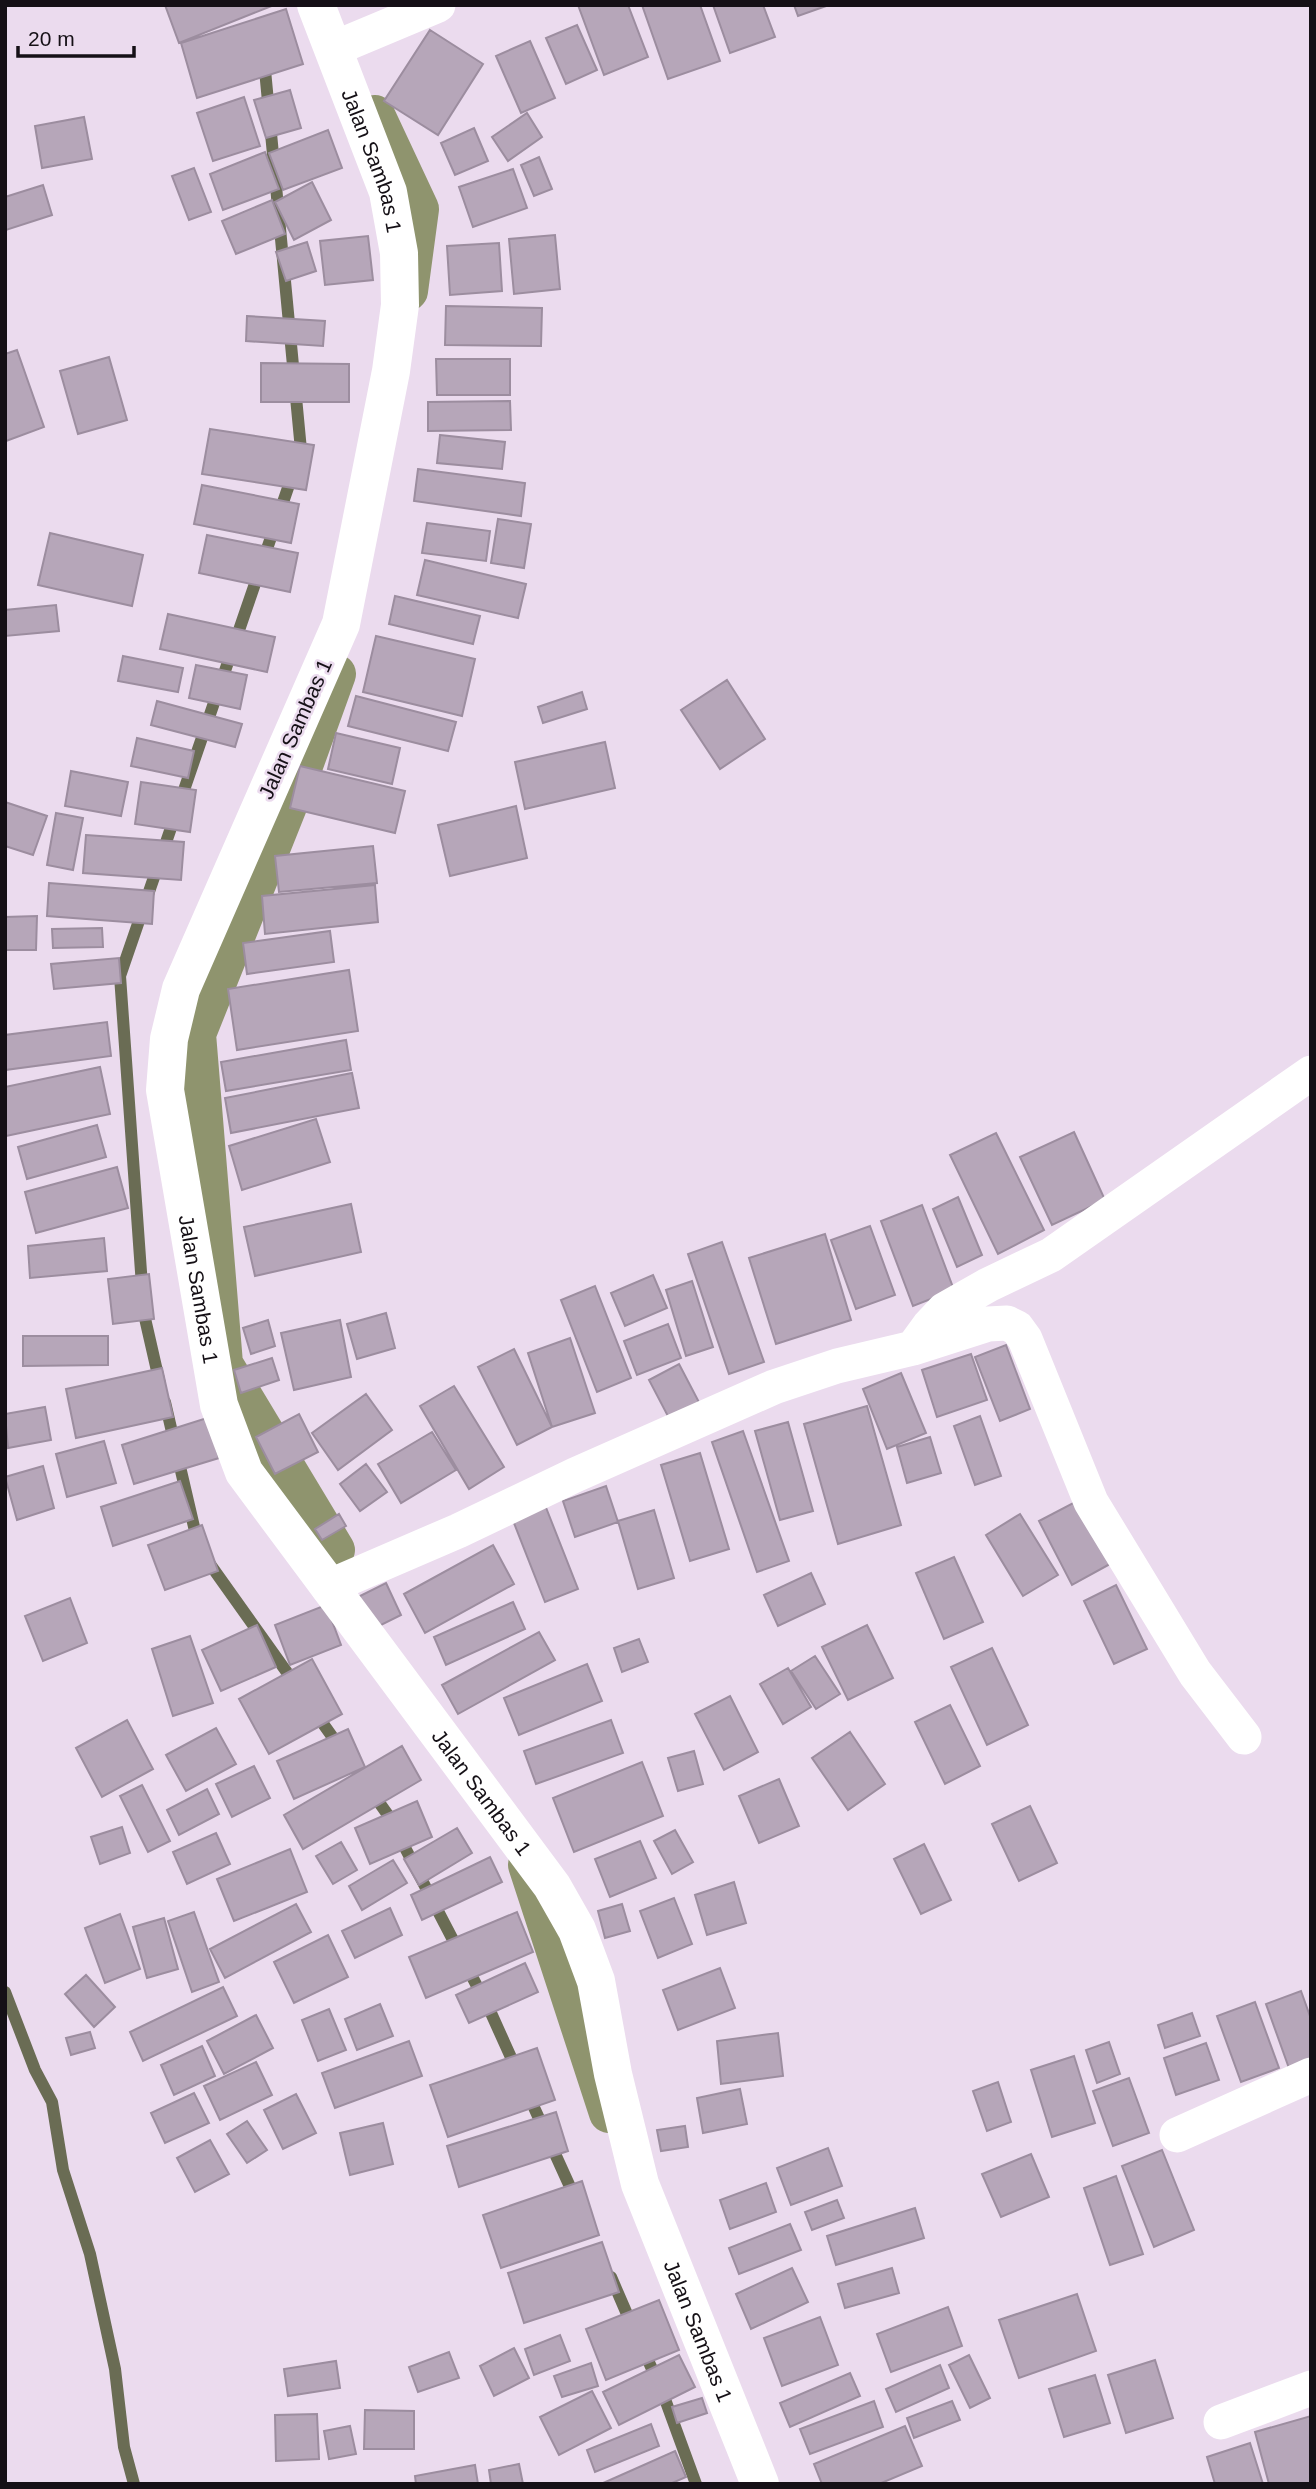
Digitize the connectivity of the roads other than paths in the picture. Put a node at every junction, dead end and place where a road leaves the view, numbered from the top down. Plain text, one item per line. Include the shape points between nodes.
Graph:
1 (316, 5) edge
2 (438, 5) edge
3 (333, 49) junction
4 (1311, 1073) edge
5 (913, 1348) junction
6 (328, 1587) junction
7 (1244, 1737) dead end
8 (1311, 2075) edge
9 (1177, 2135) dead end
10 (1311, 2388) edge
11 (1221, 2421) dead end
12 (760, 2484) edge

1 - 3 street, Jalan Sambas 1
2 - 3 street
3 - 6 street, Jalan Sambas 1 via 388,192 399,253 400,305 391,371 341,624 181,989 169,1040 165,1090 219,1405 244,1472
4 - 5 street via 1051,1255 944,1310
5 - 6 street via 774,1387
5 - 7 street via 988,1324 1007,1323 1017,1328 1091,1502 1195,1673
6 - 12 street, Jalan Sambas 1 via 552,1886 577,1930 596,1981 640,2184
8 - 9 street
10 - 11 street

